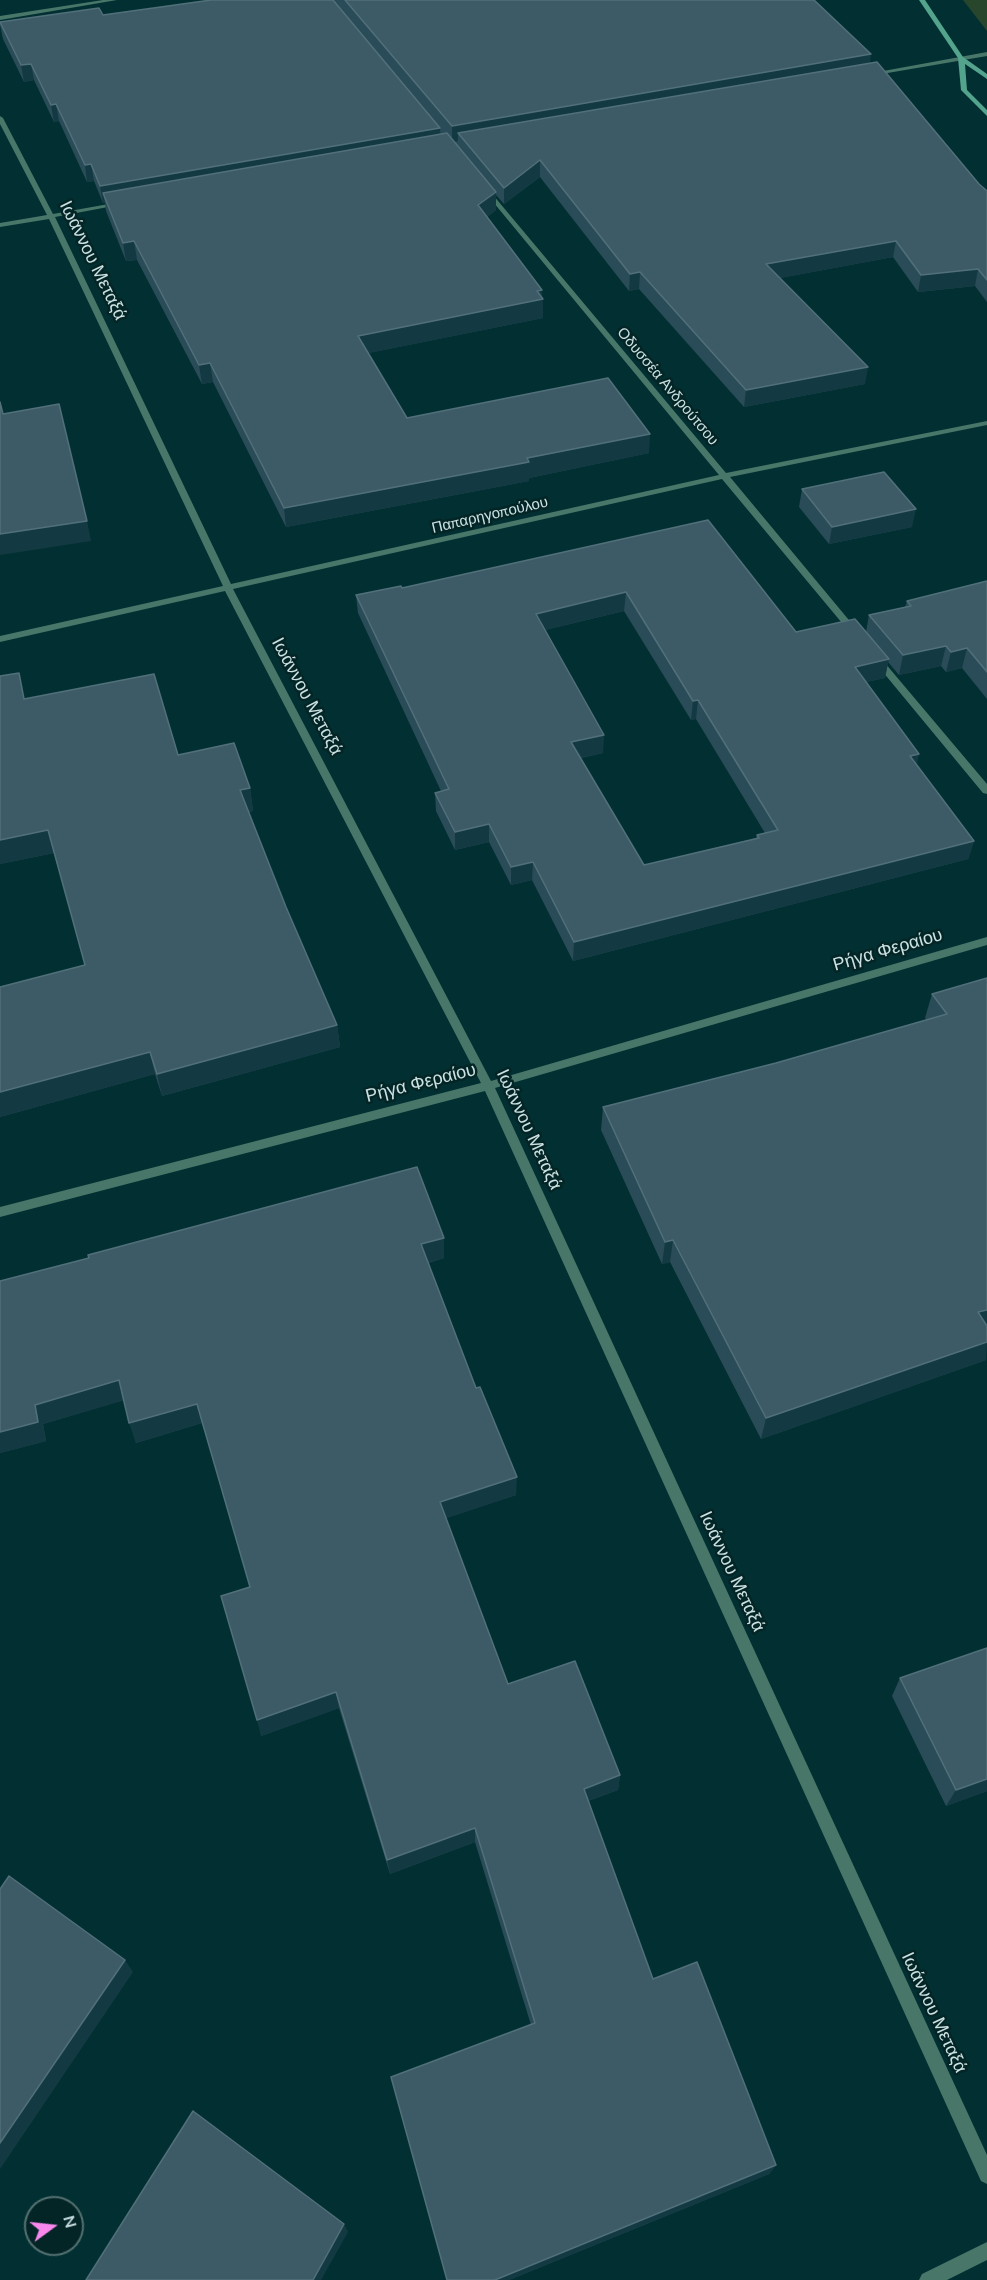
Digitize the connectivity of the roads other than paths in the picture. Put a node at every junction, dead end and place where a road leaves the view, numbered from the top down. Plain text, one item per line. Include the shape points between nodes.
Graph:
1 (114, 0) edge
2 (922, 0) edge
3 (0, 18) edge
4 (987, 54) edge
5 (961, 58) junction
6 (856, 76) edge
7 (987, 77) edge
8 (987, 114) edge
9 (0, 118) edge
10 (481, 184) edge
11 (134, 202) edge
12 (51, 216) junction
13 (0, 225) edge
14 (987, 423) edge
15 (724, 476) junction
16 (229, 590) junction
17 (859, 638) edge
18 (0, 639) edge
19 (867, 647) edge
20 (987, 791) edge
21 (987, 941) edge
22 (488, 1086) junction
23 (0, 1212) edge
24 (987, 2175) edge
25 (987, 2251) edge
26 (928, 2280) edge

1 - 3 street
2 - 5 main road
4 - 5 street
5 - 6 street
5 - 7 main road
5 - 8 main road via 964,90
9 - 12 street, Ιωάννου Μεταξά
10 - 15 street, Οδυσσέα Ανδρούτσου
11 - 12 street
12 - 13 street
12 - 16 street, Ιωάννου Μεταξά
14 - 15 street, Παπαρηγοπούλου
15 - 16 street, Παπαρηγοπούλου
15 - 17 street, Οδυσσέα Ανδρούτσου
16 - 18 street, Παπαρηγοπούλου
16 - 22 street, Ιωάννου Μεταξά
19 - 20 street
21 - 22 street, Ρήγα Φεραίου
22 - 23 street, Ρήγα Φεραίου
22 - 24 street, Ιωάννου Μεταξά
25 - 26 street

